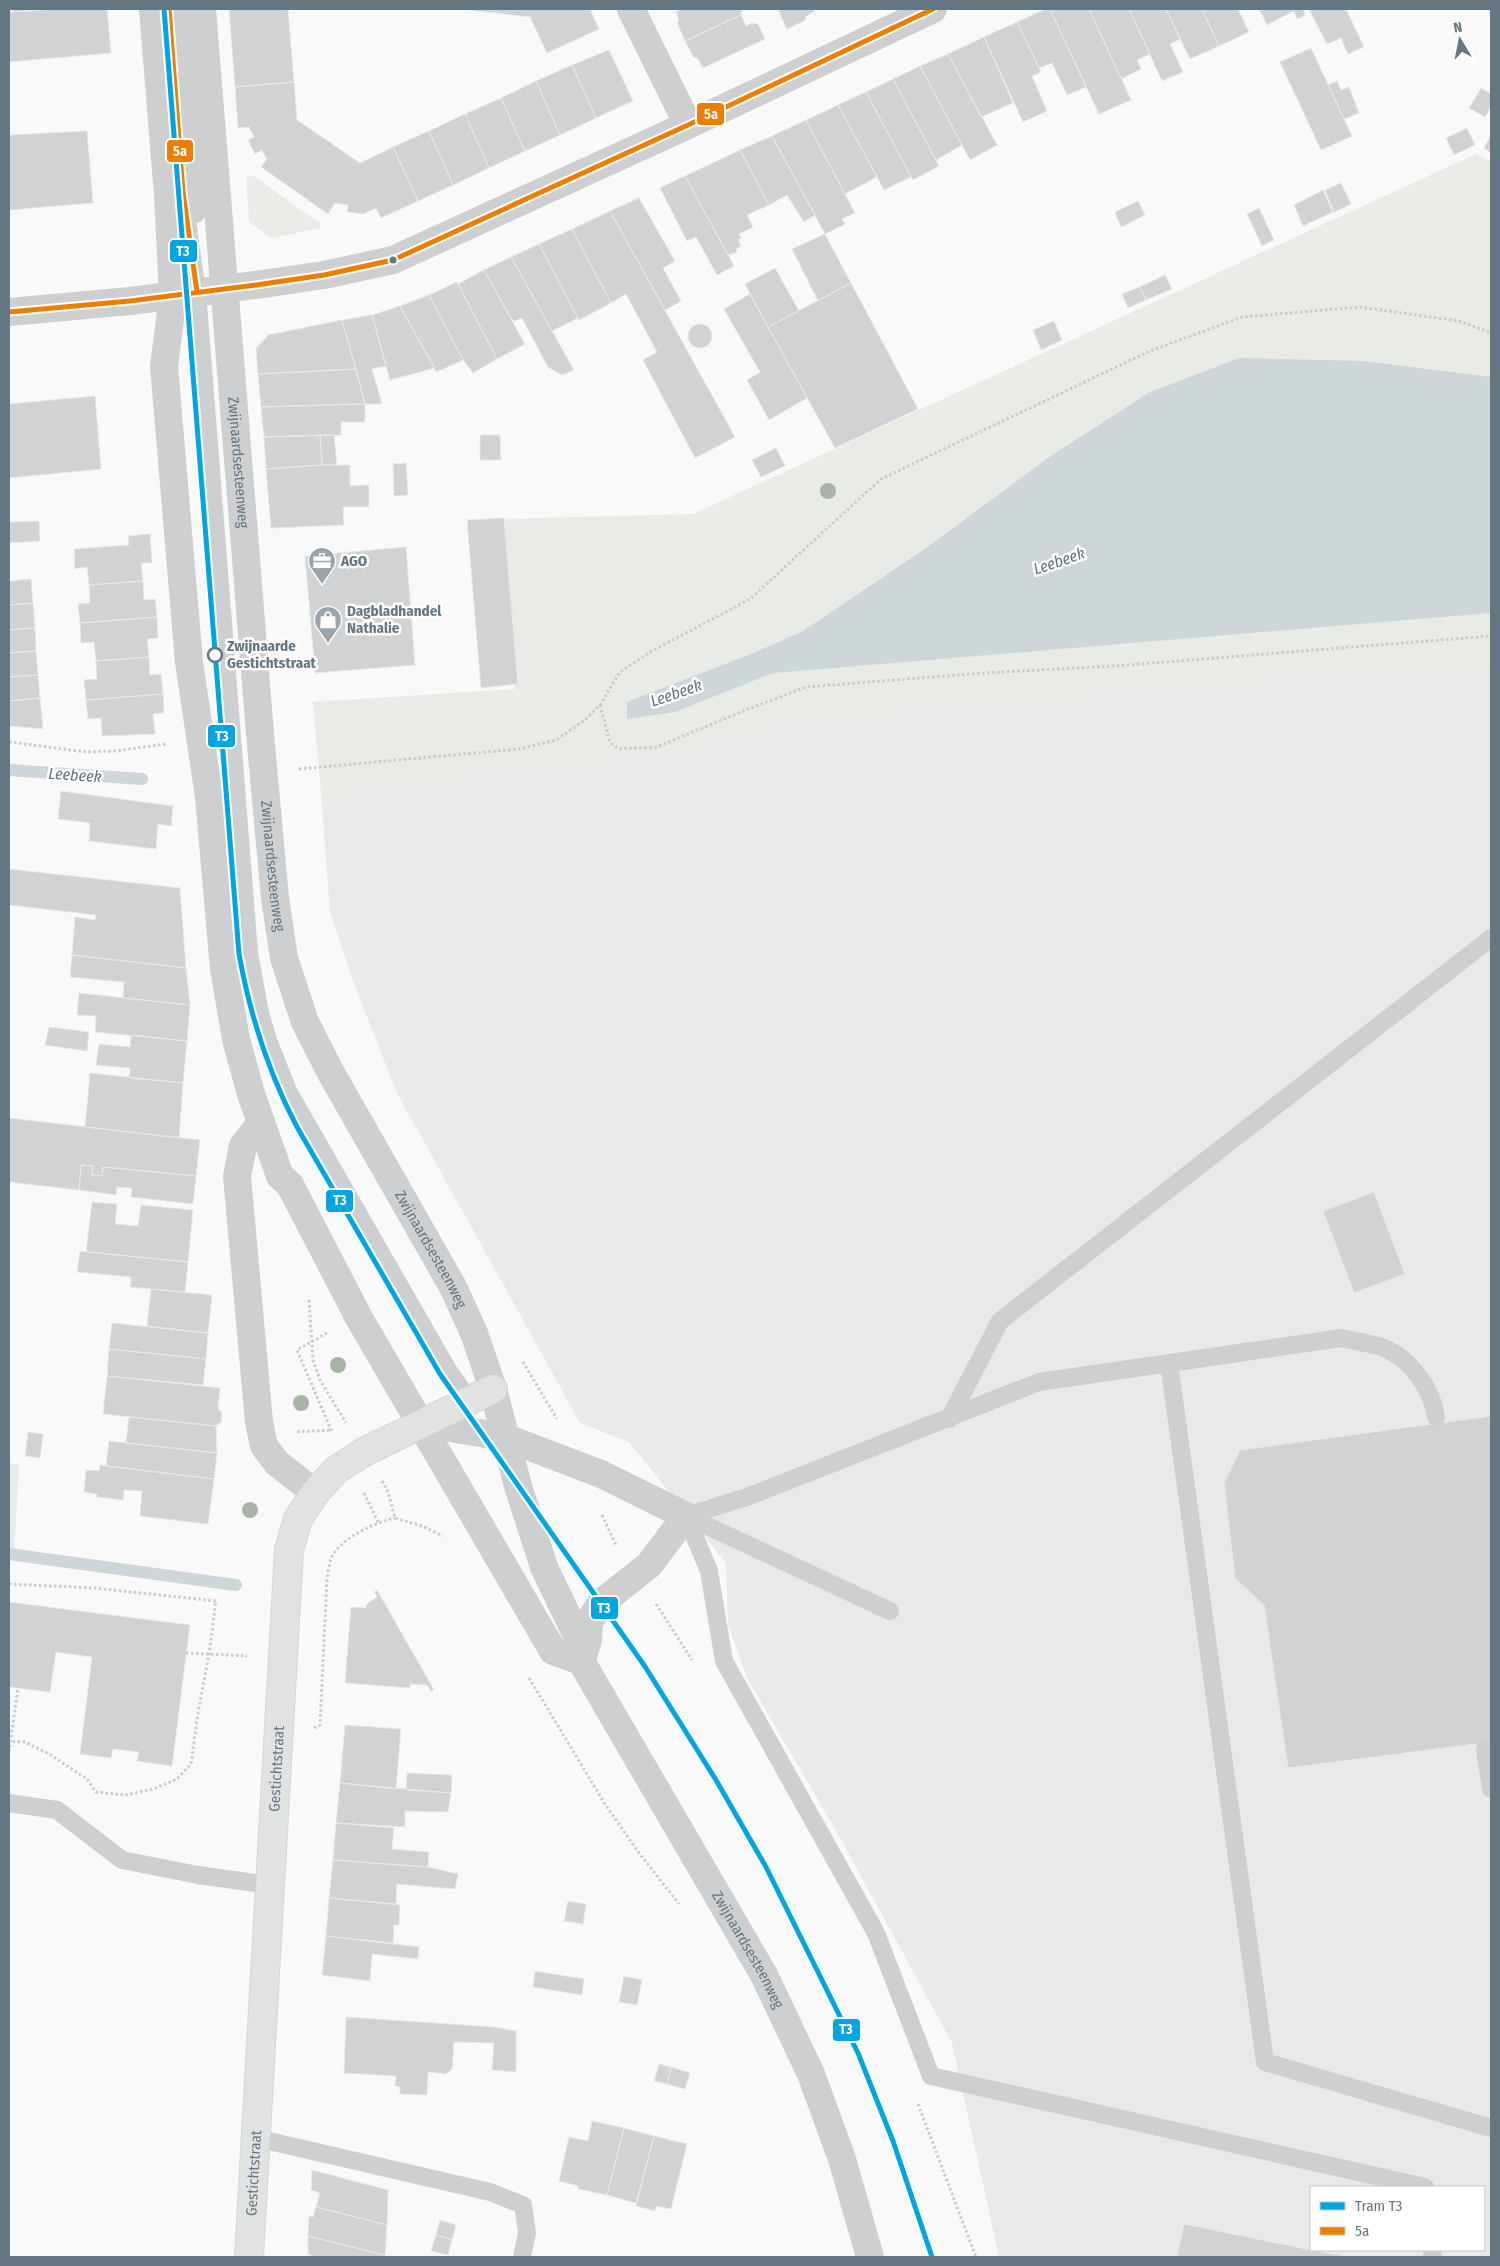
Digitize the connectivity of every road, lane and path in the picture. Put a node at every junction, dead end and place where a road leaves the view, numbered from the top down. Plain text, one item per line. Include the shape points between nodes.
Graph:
1 (153, 9) edge
2 (168, 9) edge
3 (181, 9) edge
4 (202, 9) edge
5 (632, 9) edge
6 (933, 9) edge
7 (688, 125) junction
8 (223, 289) junction
9 (185, 294) junction
10 (9, 312) edge
11 (1491, 332) edge
12 (1491, 636) edge
13 (600, 705) junction
14 (201, 740) junction
15 (9, 742) edge
16 (264, 771) junction
17 (1491, 938) edge
18 (261, 1123) junction
19 (521, 1359) dead end
20 (1169, 1363) junction
21 (481, 1395) junction
22 (1436, 1417) dead end
23 (949, 1419) junction
24 (420, 1423) junction
25 (559, 1423) dead end
26 (504, 1437) junction
27 (364, 1452) junction
28 (315, 1493) junction
29 (686, 1516) junction
30 (395, 1518) junction
31 (446, 1539) dead end
32 (636, 1575) junction
33 (9, 1584) edge
34 (890, 1611) dead end
35 (186, 1653) dead end
36 (210, 1654) junction
37 (580, 1662) junction
38 (694, 1664) dead end
39 (525, 1671) dead end
40 (18, 1688) dead end
41 (10, 1741) edge
42 (279, 1747) junction
43 (1485, 1749) dead end
44 (9, 1752) edge
45 (1491, 1789) edge
46 (9, 1803) edge
47 (270, 1885) junction
48 (682, 1908) dead end
49 (917, 2102) dead end
50 (1491, 2128) edge
51 (256, 2138) junction
52 (1421, 2186) edge
53 (249, 2257) edge
54 (522, 2257) edge
55 (870, 2257) edge
56 (976, 2257) edge

1 - 9 street via 168,195
2 - 9 lane via 183,192
3 - 9 lane via 196,191
4 - 8 street, Zwijnaardsesteenweg
5 - 7 street
6 - 7 street
7 - 8 street via 393,260 324,275
8 - 9 street
8 - 16 street, Zwijnaardsesteenweg
9 - 10 street
9 - 14 street via 164,366 184,617
9 - 21 lane via 249,952 260,1013 277,1065 305,1123 448,1370
11 - 13 path via 1459,321 1360,307 1242,317 1150,351 881,478 750,599 652,651 620,672
12 - 13 path via 806,687 657,747 620,749 610,742
13 - 16 path via 556,740 519,750
14 - 15 path via 87,752
14 - 18 street via 224,969 236,1039
16 - 21 street, Zwijnaardsesteenweg via 275,898 284,958 305,1022 454,1287 474,1333
17 - 23 lane via 1000,1321
18 - 24 street via 280,1176 290,1185 359,1318
18 - 28 street via 243,1146 237,1176 259,1422 264,1446 277,1463
19 - 25 path
20 - 22 lane via 1342,1338 1385,1348 1416,1370 1434,1403
20 - 23 lane via 1039,1382
20 - 50 lane via 1265,2062
21 - 24 main road, Gestichtstraat
21 - 26 street, Zwijnaardsesteenweg
23 - 29 lane via 747,1497
24 - 26 street
24 - 27 main road, Gestichtstraat
24 - 37 street via 553,1651
26 - 29 street via 601,1474
26 - 37 street, Zwijnaardsesteenweg via 544,1567 577,1636
27 - 28 main road, Gestichtstraat via 336,1470
27 - 30 path via 388,1492
28 - 42 main road, Gestichtstraat via 298,1519 289,1550
29 - 32 street via 650,1565
29 - 34 lane
29 - 52 lane via 709,1571 724,1661 876,1933 931,2076
30 - 31 path via 441,1533
30 - 42 path via 364,1530 342,1544 331,1558 327,1579 320,1725
32 - 37 street via 601,1603 589,1622 588,1640
32 - 38 path
33 - 36 path via 94,1588 216,1601
35 - 36 path
36 - 41 path via 191,1764 176,1779 160,1786 126,1795 96,1792 87,1779 68,1765 26,1742
37 - 55 street, Zwijnaardsesteenweg via 768,1984 811,2074 842,2159
39 - 48 path via 605,1804
40 - 41 path
41 - 44 path
42 - 47 main road, Gestichtstraat
43 - 45 lane
46 - 47 lane via 57,1810 122,1860
47 - 51 main road, Gestichtstraat
49 - 56 path
51 - 53 main road, Gestichtstraat
51 - 54 lane via 490,2192 522,2205 527,2233

